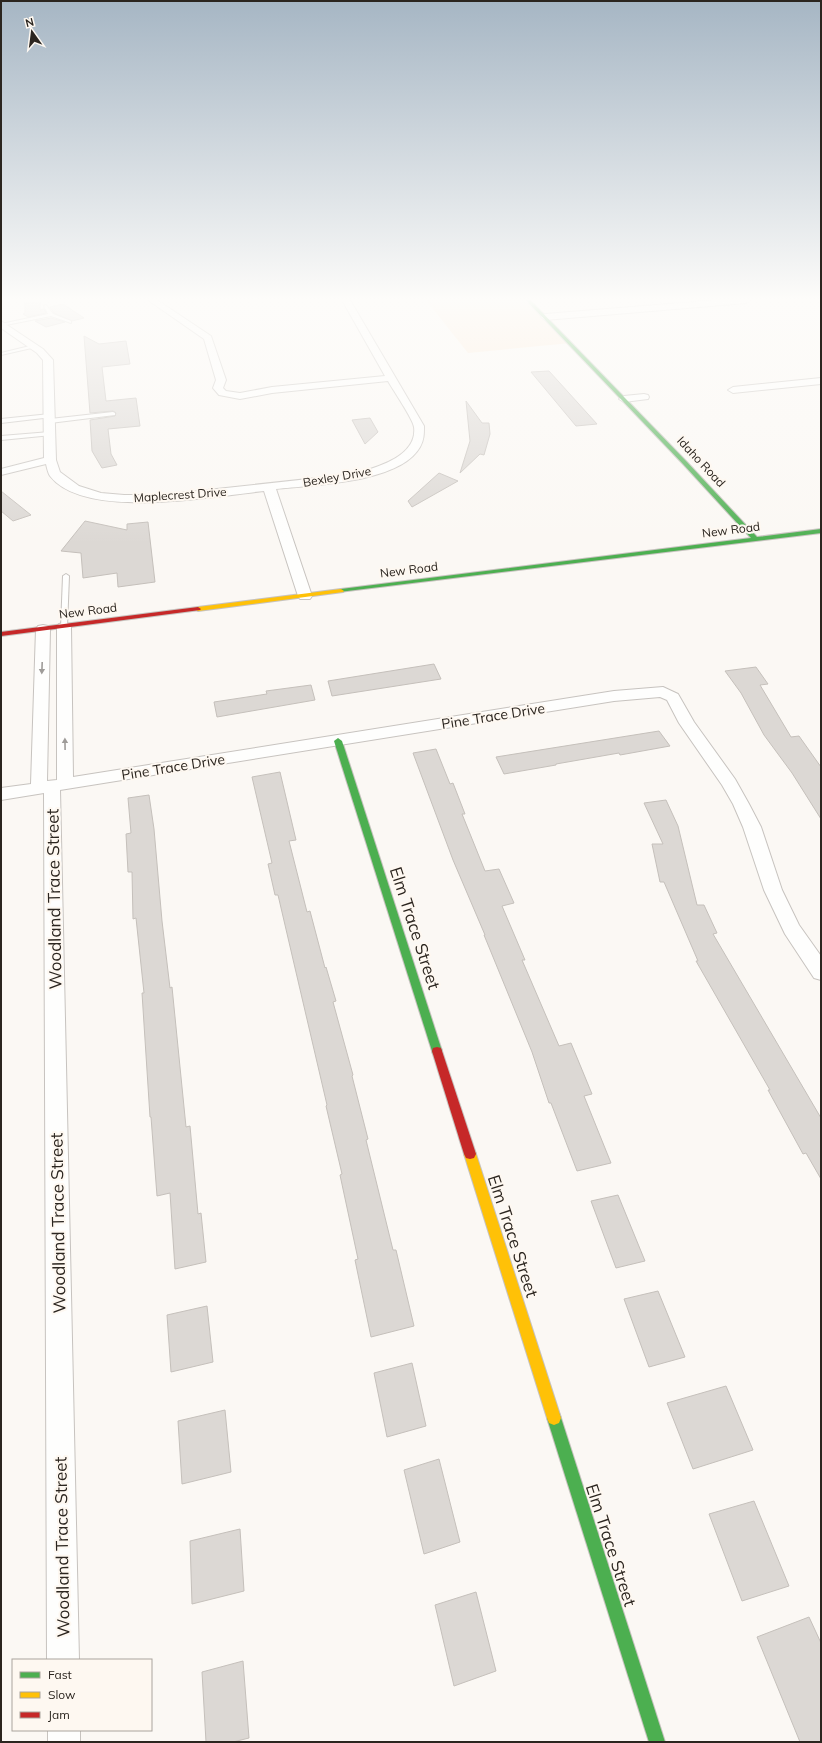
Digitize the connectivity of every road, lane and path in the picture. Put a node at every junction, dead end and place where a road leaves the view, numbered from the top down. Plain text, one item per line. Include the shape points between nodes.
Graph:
1 (50, 381) edge
2 (220, 381) edge
3 (359, 381) edge
4 (394, 381) edge
5 (607, 381) edge
6 (818, 381) edge
7 (733, 390) dead end
8 (644, 397) dead end
9 (624, 399) junction
10 (113, 414) dead end
11 (50, 418) junction
12 (1, 421) edge
13 (50, 434) junction
14 (1, 438) edge
15 (50, 460) junction
16 (1, 472) edge
17 (269, 487) junction
18 (821, 531) edge
19 (755, 539) junction
20 (66, 576) dead end
21 (305, 596) junction
22 (64, 627) junction
23 (43, 629) junction
24 (1, 634) edge
25 (338, 741) junction
26 (52, 785) junction
27 (1, 794) edge
28 (821, 972) edge
29 (63, 1659) edge
30 (64, 1731) edge
31 (64, 1742) edge
32 (657, 1742) edge

1 - 11 street, Maplecrest Drive
2 - 3 street via 218,388 223,393 240,396 272,390
4 - 17 street, Bexley Drive via 419,426 419,438 406,456 382,469 354,477
5 - 9 street, Idaho Road
6 - 7 street
8 - 9 street
9 - 19 street, Idaho Road
10 - 11 lane
11 - 12 lane
11 - 13 street, Maplecrest Drive
13 - 14 lane
13 - 15 street, Maplecrest Drive
15 - 16 street
15 - 17 street, Maplecrest Drive via 55,474 66,483 86,492 113,498 161,499
17 - 21 street
18 - 19 street, New Road
19 - 21 street, New Road
20 - 22 lane
21 - 22 street, New Road
22 - 23 street, New Road
26 -> 22 street, Woodland Trace Street
23 - 24 street, New Road
23 -> 26 street, Woodland Trace Street
25 - 26 street, Pine Trace Drive
25 - 28 street, Pine Trace Drive via 614,696 657,692 669,694 742,804 773,890 792,929
25 - 32 street, Elm Trace Street
26 - 27 street, Pine Trace Drive
26 - 29 street, Woodland Trace Street
30 - 31 street

